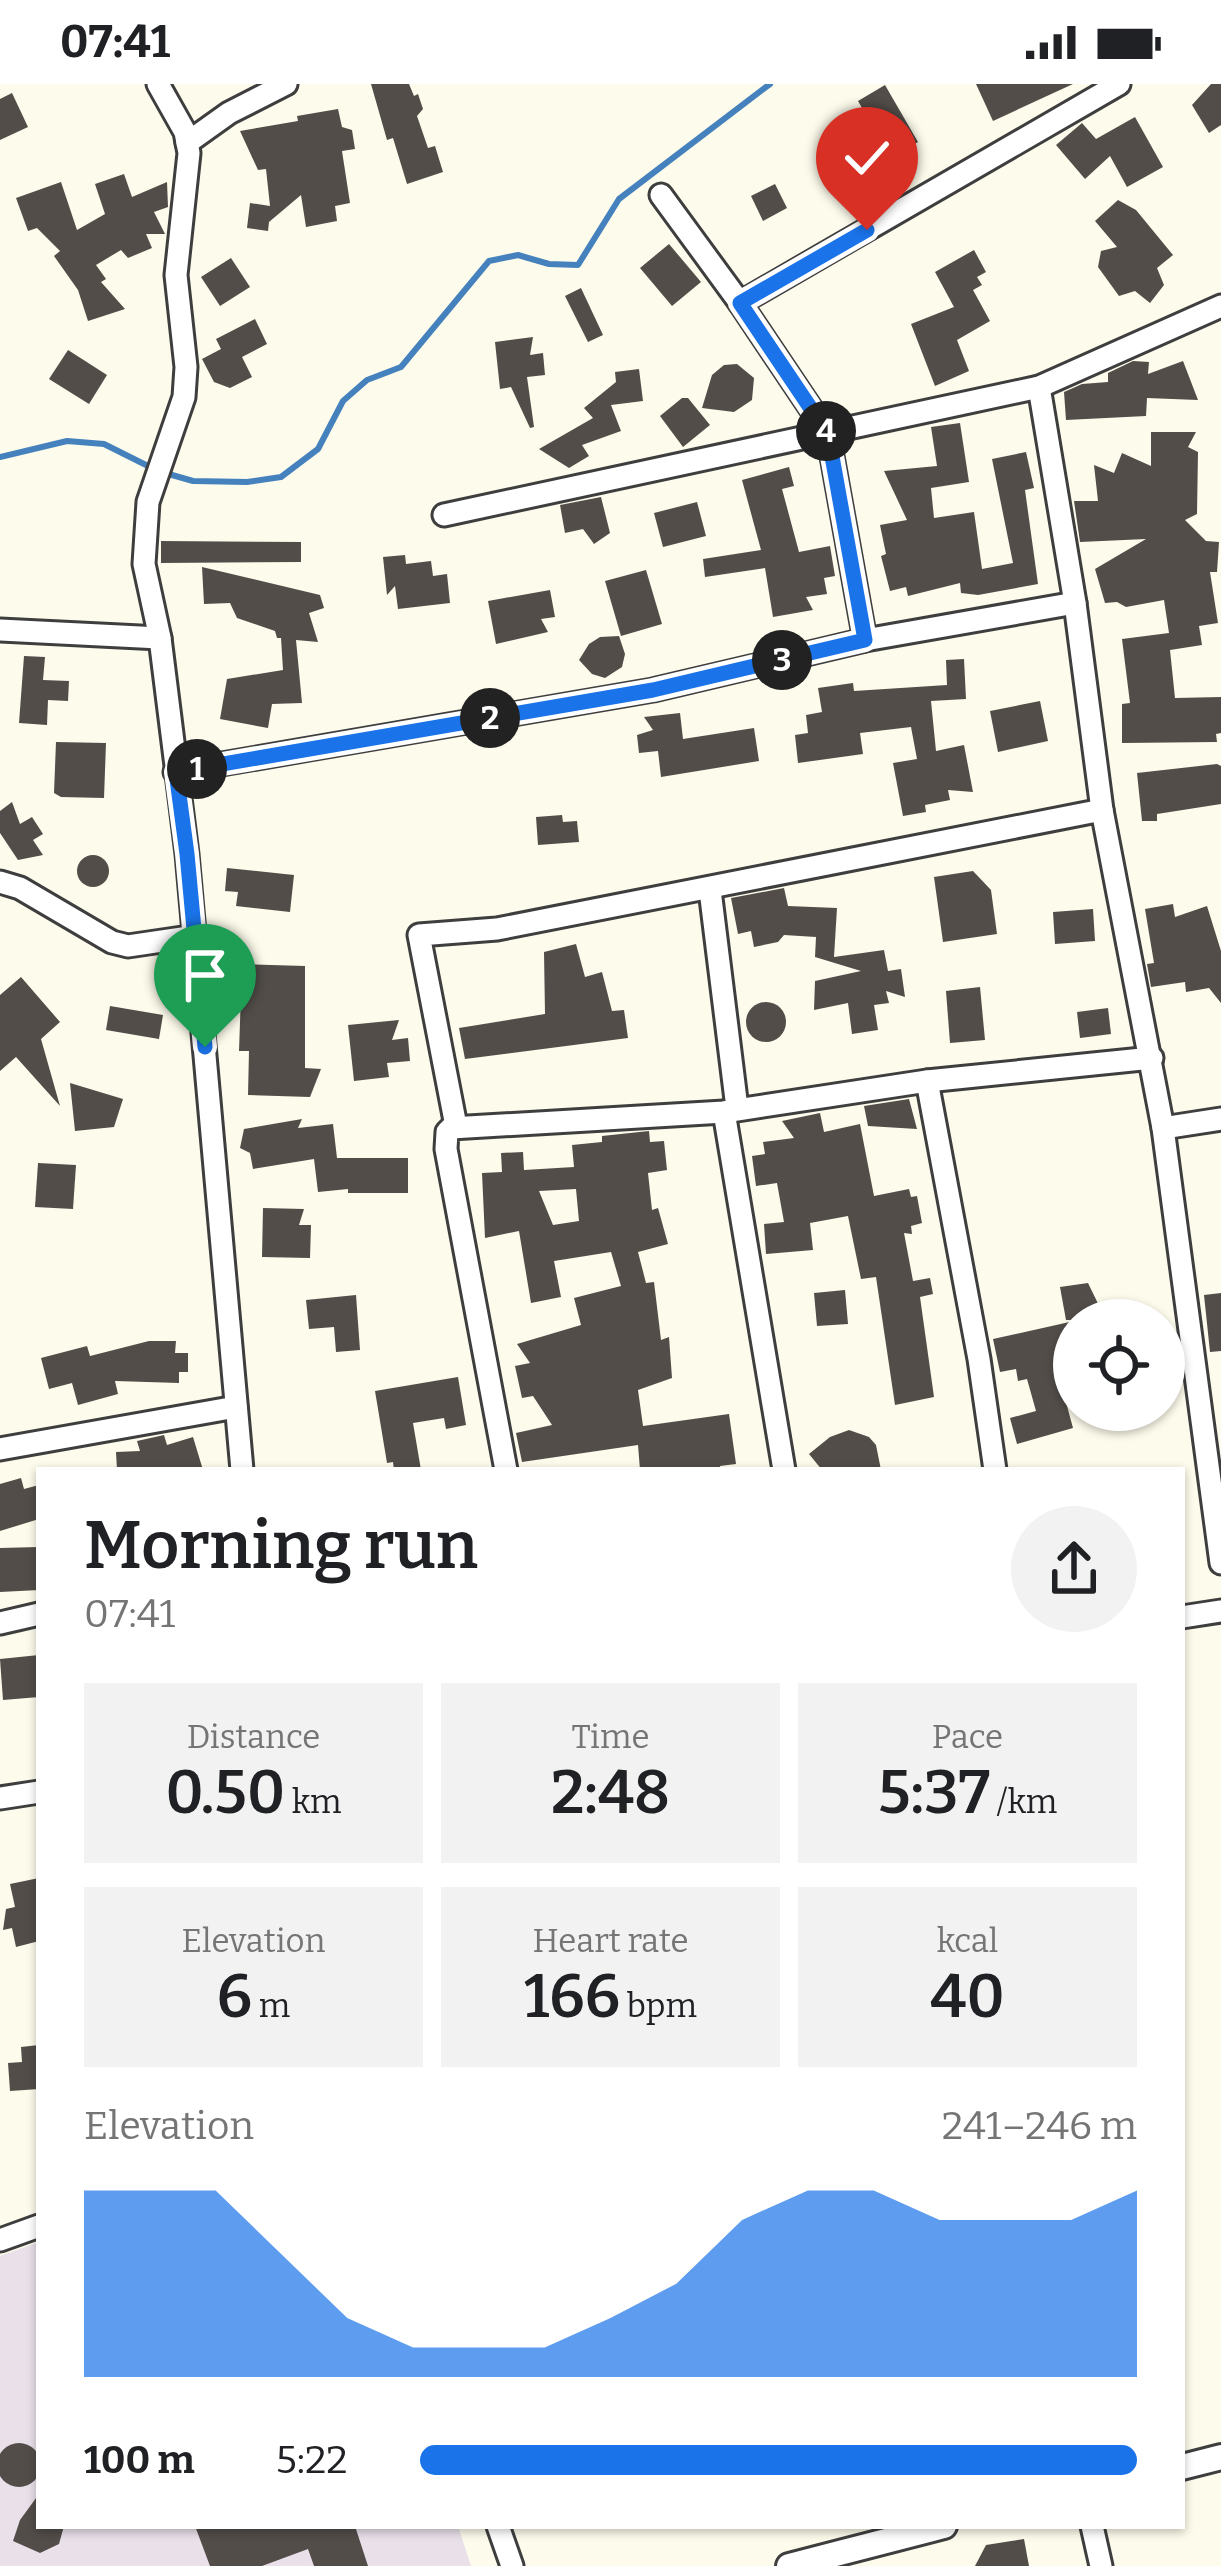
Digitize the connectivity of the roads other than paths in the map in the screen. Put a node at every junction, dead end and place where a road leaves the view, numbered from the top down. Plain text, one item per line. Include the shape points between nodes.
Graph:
1 (158, 84) edge
2 (286, 84) edge
3 (1119, 84) edge
4 (187, 143) junction
5 (661, 195) dead end
6 (740, 303) junction
7 (1221, 306) edge
8 (1039, 387) junction
9 (828, 434) junction
10 (444, 515) dead end
11 (1075, 603) junction
12 (0, 630) edge
13 (160, 638) junction
14 (865, 640) junction
15 (176, 772) junction
16 (1102, 810) junction
17 (0, 882) edge
18 (710, 890) junction
19 (196, 936) junction
20 (1151, 1058) junction
21 (927, 1081) junction
22 (730, 1110) junction
23 (1221, 1119) edge
24 (456, 1126) junction
25 (1163, 1128) junction
26 (236, 1408) junction
27 (0, 1449) edge
28 (242, 1467) edge
29 (505, 1467) edge
30 (784, 1467) edge
31 (995, 1467) edge
32 (1221, 1564) edge
33 (1221, 1611) edge
34 (36, 1615) edge
35 (1185, 1617) edge
36 (0, 1623) edge
37 (36, 1792) edge
38 (0, 1798) edge
39 (36, 2227) edge
40 (0, 2239) edge
41 (1221, 2457) edge
42 (1185, 2466) edge
43 (499, 2529) edge
44 (933, 2529) edge
45 (1093, 2529) edge
46 (797, 2565) edge
47 (512, 2566) edge
48 (1101, 2566) edge

1 - 4 street
2 - 4 street
3 - 6 street
4 - 13 street via 176,275 184,397 148,502 144,539
5 - 6 street
6 - 9 street
7 - 8 street
8 - 9 street
8 - 11 street
9 - 10 street
9 - 14 street
11 - 14 street
11 - 16 street
12 - 13 street
13 - 15 street
14 - 15 street via 653,690
15 - 19 street
16 - 18 street
16 - 20 street
17 - 19 street via 112,942
18 - 22 street
18 - 24 street via 419,935
19 - 26 street
20 - 21 street
20 - 25 street
21 - 22 street
21 - 31 street
22 - 24 street
22 - 30 street
23 - 25 street
24 - 29 street via 446,1149
25 - 32 street
26 - 27 street
26 - 28 street
33 - 35 street
34 - 36 street
37 - 38 street
39 - 40 street
41 - 42 street
43 - 47 street
44 - 46 street
45 - 48 street

